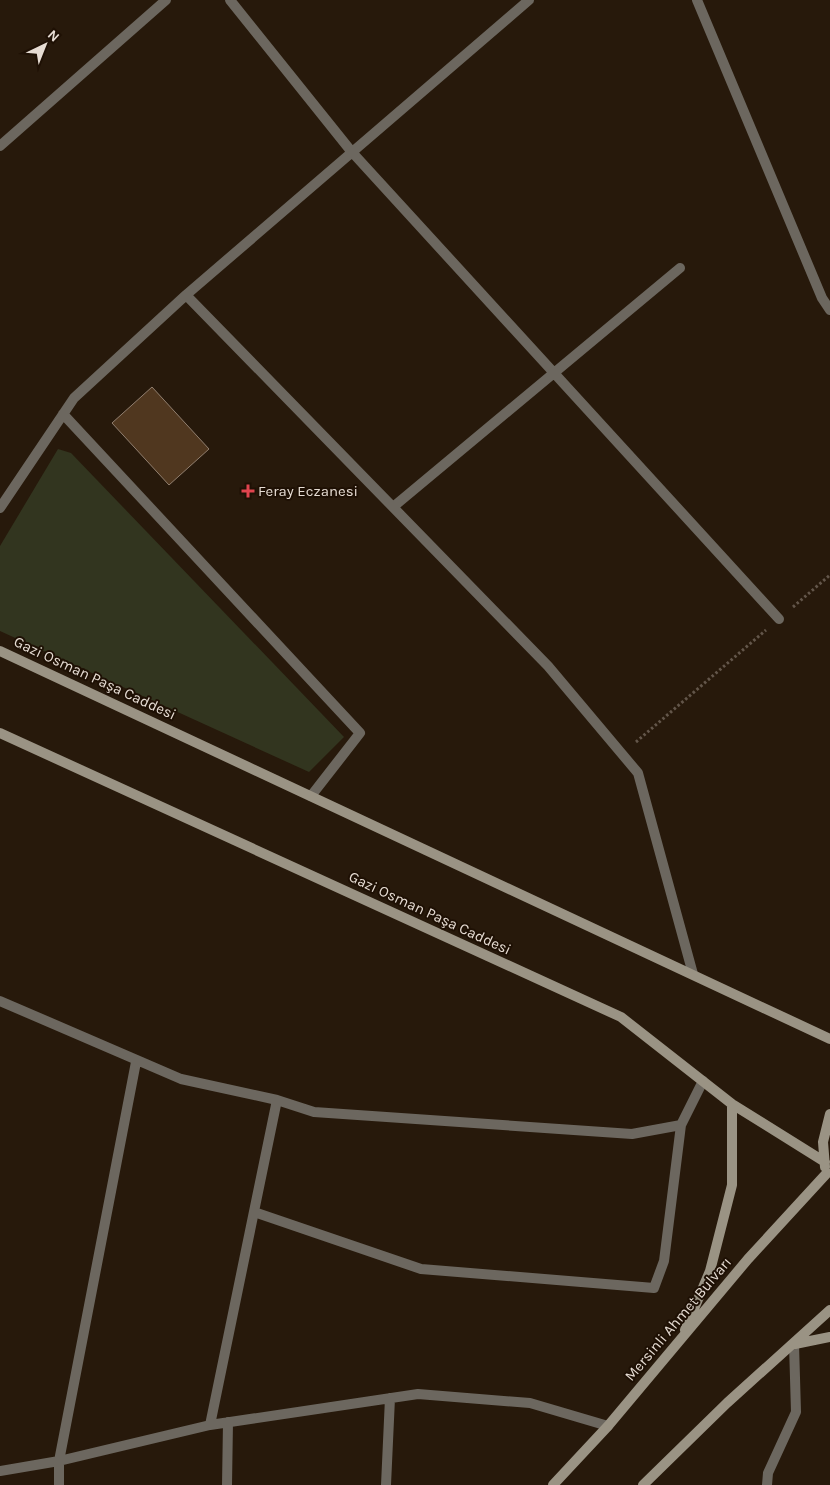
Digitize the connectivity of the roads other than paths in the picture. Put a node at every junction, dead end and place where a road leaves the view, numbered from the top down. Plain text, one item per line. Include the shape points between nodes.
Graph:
1 (166, 0) edge
2 (230, 0) edge
3 (529, 0) edge
4 (696, 0) edge
5 (0, 146) edge
6 (352, 151) junction
7 (680, 268) dead end
8 (186, 295) junction
9 (830, 310) edge
10 (554, 372) junction
11 (63, 414) junction
12 (393, 507) junction
13 (0, 508) edge
14 (779, 619) road end
15 (0, 651) edge
16 (0, 733) edge
17 (312, 796) junction
18 (693, 974) junction
19 (0, 1001) edge
20 (830, 1040) edge
21 (136, 1062) junction
22 (703, 1081) junction
23 (277, 1100) junction
24 (732, 1104) junction
25 (830, 1114) edge
26 (681, 1125) junction
27 (825, 1162) junction
28 (829, 1177) edge
29 (254, 1212) junction
30 (830, 1310) edge
31 (830, 1337) edge
32 (680, 1340) junction
33 (794, 1344) junction
34 (390, 1398) junction
35 (228, 1422) junction
36 (210, 1425) junction
37 (608, 1426) junction
38 (59, 1461) junction
39 (0, 1471) edge
40 (59, 1485) edge
41 (227, 1485) edge
42 (386, 1485) edge
43 (553, 1485) edge
44 (643, 1485) edge
45 (768, 1485) edge

1 - 5 street
2 - 6 street
3 - 6 street
4 - 9 street via 822,298
6 - 8 street
6 - 10 street
7 - 10 street
8 - 11 street via 74,398
8 - 12 street
10 - 12 street
10 - 14 street
11 - 13 street
11 - 17 street via 360,733
12 - 18 street via 548,666 638,773
15 - 17 main road, Gazi Osman Paşa Caddesi
16 - 22 main road, Gazi Osman Paşa Caddesi via 621,1018
17 - 18 main road, Gazi Osman Paşa Caddesi
18 - 20 main road, Gazi Osman Paşa Caddesi
19 - 21 street
21 - 23 street via 181,1080
21 - 38 street
22 - 24 main road, Gazi Osman Paşa Caddesi
22 - 26 street
23 - 26 street via 314,1112 632,1134
23 - 29 street
24 - 27 main road, Gazi Osman Paşa Caddesi
24 - 32 main road via 732,1185 710,1271
25 - 27 main road via 823,1142
26 - 29 street via 664,1261 654,1288 421,1269
27 - 28 main road
28 - 32 main road, Mersinli Ahmet Bulvarı via 748,1259
29 - 36 street
30 - 33 main road
31 - 33 main road
32 - 37 main road, Mersinli Ahmet Bulvarı
33 - 44 main road via 727,1402
33 - 45 street via 796,1412 768,1473
34 - 35 street
34 - 37 street via 418,1394 530,1403
34 - 42 street
35 - 36 street
35 - 41 street
36 - 38 street
37 - 43 main road, Mersinli Ahmet Bulvarı
38 - 39 street
38 - 40 street

